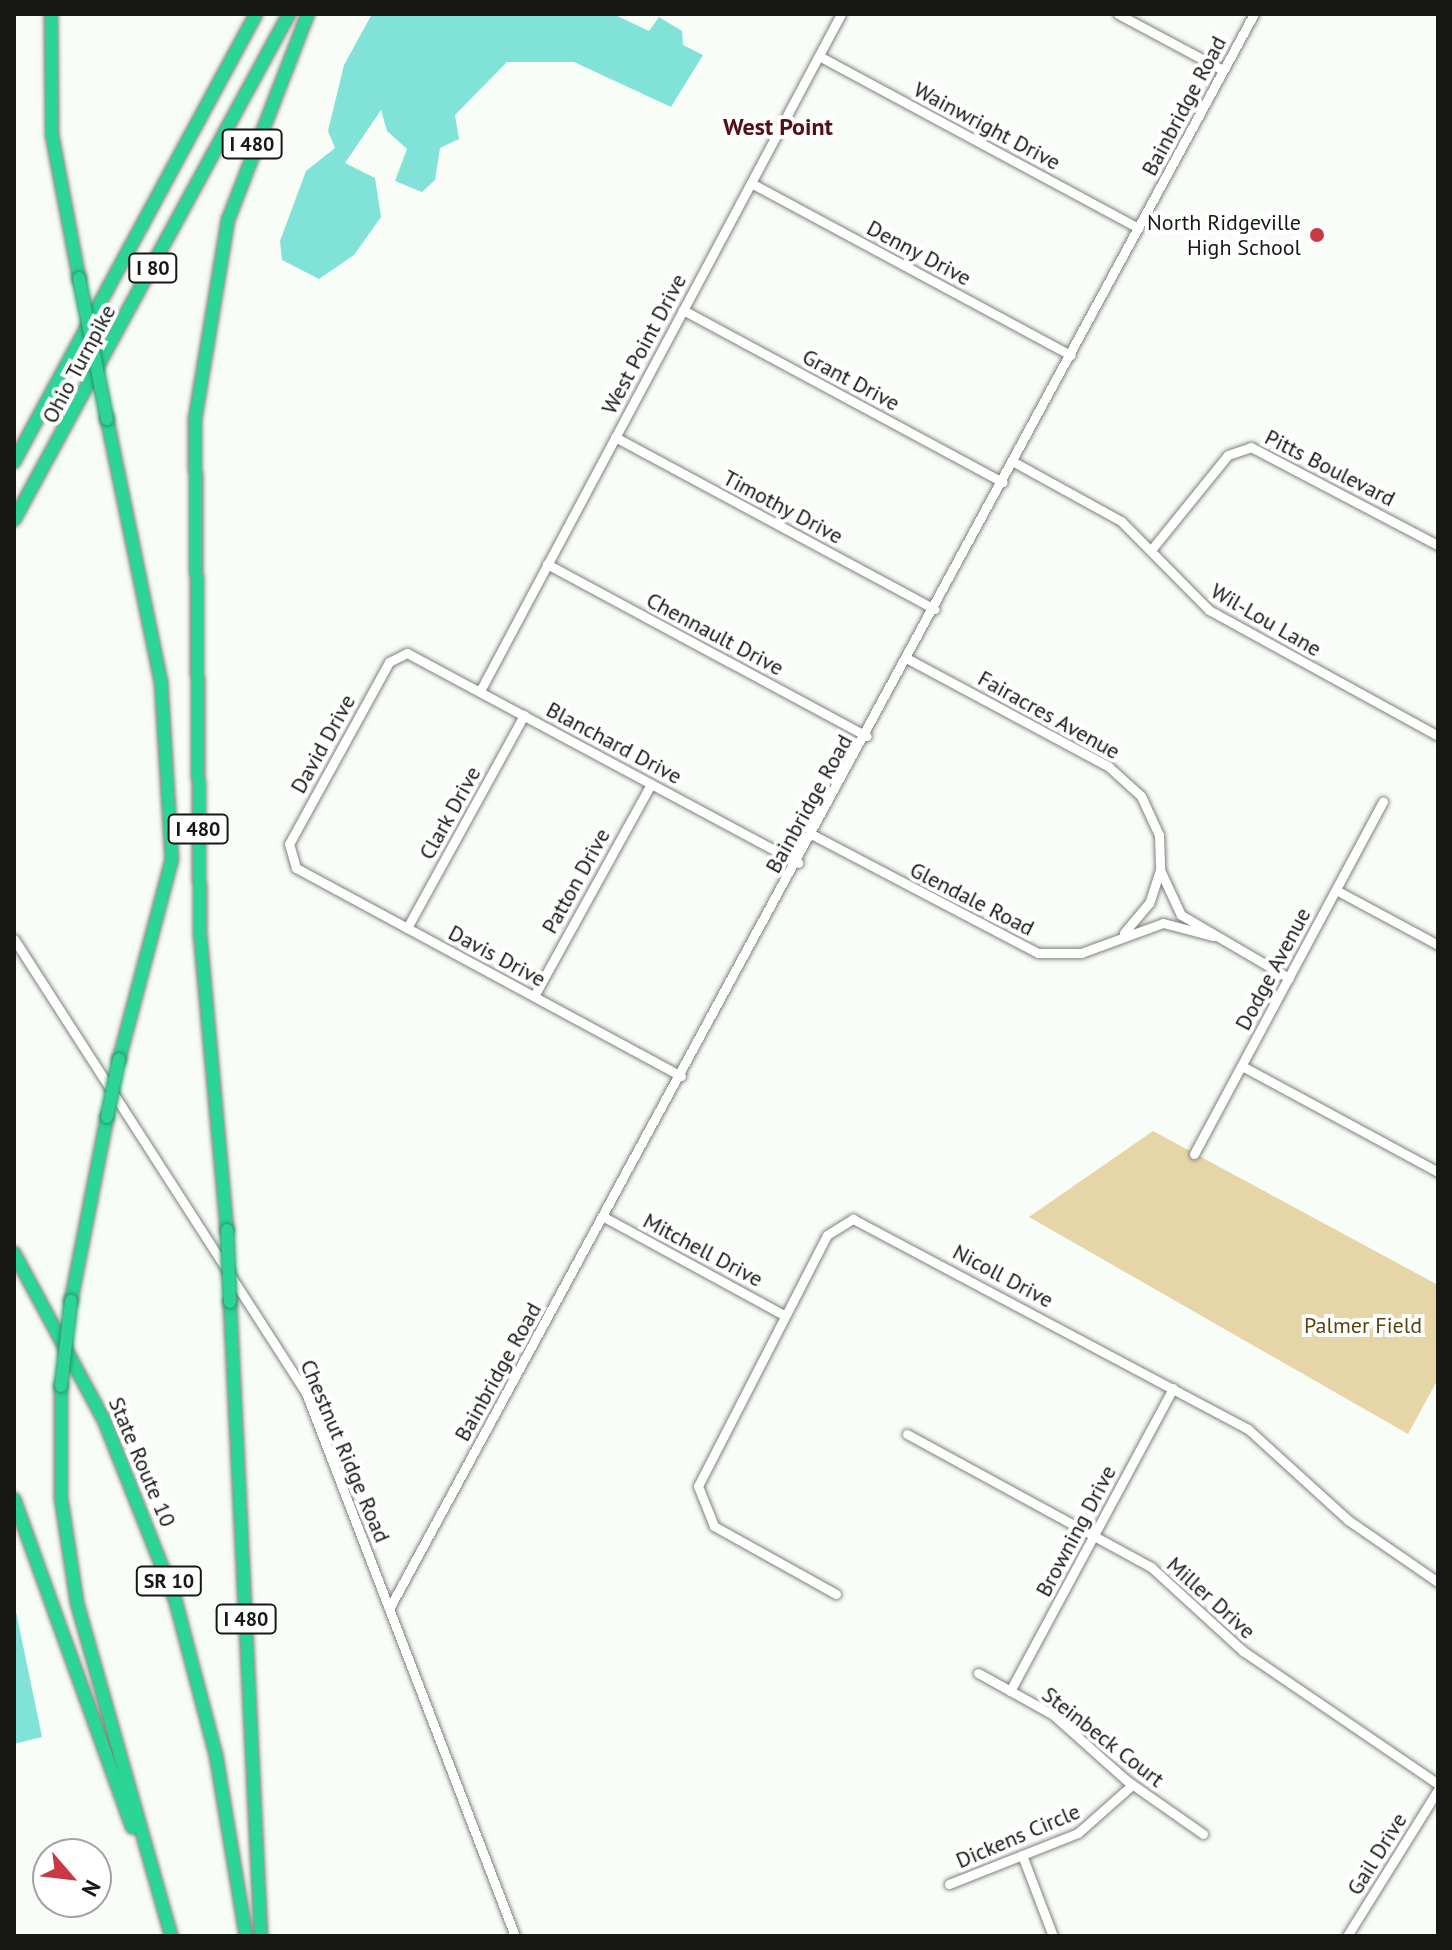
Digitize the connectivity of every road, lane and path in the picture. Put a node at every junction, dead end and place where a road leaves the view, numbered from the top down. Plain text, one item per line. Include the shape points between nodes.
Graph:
1 (51, 14) edge
2 (256, 14) edge
3 (289, 14) edge
4 (308, 14) edge
5 (841, 14) edge
6 (1118, 14) edge
7 (1254, 14) edge
8 (819, 56) junction
9 (1223, 70) junction
10 (751, 183) junction
11 (1139, 228) junction
12 (683, 310) junction
13 (1071, 355) junction
14 (615, 437) junction
15 (14, 461) edge
16 (1014, 462) junction
17 (1003, 482) junction
18 (14, 520) edge
19 (1438, 545) edge
20 (1151, 550) junction
21 (547, 564) junction
22 (935, 609) junction
23 (413, 655) joint
24 (908, 659) junction
25 (480, 691) junction
26 (524, 715) junction
27 (867, 736) junction
28 (1438, 736) edge
29 (651, 784) junction
30 (1383, 801) dead end
31 (813, 835) junction
32 (798, 863) junction
33 (296, 868) joint
34 (1160, 870) junction
35 (1336, 890) junction
36 (407, 928) junction
37 (1122, 935) junction
38 (1213, 936) junction
39 (14, 939) edge
40 (1438, 945) edge
41 (1289, 978) junction
42 (534, 996) junction
43 (1242, 1066) junction
44 (681, 1076) junction
45 (1194, 1154) dead end
46 (1438, 1172) edge
47 (604, 1217) junction
48 (14, 1253) edge
49 (784, 1315) junction
50 (1173, 1388) junction
51 (907, 1434) dead end
52 (14, 1499) edge
53 (1094, 1536) junction
54 (1438, 1582) edge
55 (836, 1594) dead end
56 (390, 1607) junction
57 (978, 1673) dead end
58 (1010, 1691) junction
59 (1438, 1784) edge
60 (1132, 1785) junction
61 (1438, 1790) edge
62 (1203, 1834) dead end
63 (1022, 1855) junction
64 (949, 1884) dead end
65 (170, 1931) edge
66 (246, 1936) edge
67 (261, 1936) edge
68 (515, 1936) edge
69 (1053, 1936) edge
70 (1347, 1936) edge

1 - 65 highway, I 480, bridge via 52,135 161,681 172,856 119,1059 71,1301 61,1386 61,1498 75,1593
2 - 15 highway, Ohio Turnpike / I 80
3 - 18 highway, Ohio Turnpike / I 80
4 - 67 highway, I 480, bridge via 228,220 195,419 200,932 227,1230
5 - 8 street, West Point Drive
6 - 9 street
7 - 9 street, Bainbridge Road
8 - 10 street, West Point Drive
8 - 11 street, Wainwright Drive
9 - 11 street, Bainbridge Road
10 - 12 street, West Point Drive
10 - 13 street, Denny Drive
11 - 13 street, Bainbridge Road
12 - 14 street, West Point Drive
12 - 17 street, Grant Drive
13 - 16 street, Bainbridge Road
14 - 21 street, West Point Drive
14 - 22 street, Timothy Drive
16 - 17 street, Bainbridge Road
16 - 20 street, Wil-Lou Lane via 1109,513
17 - 22 street, Bainbridge Road
19 - 20 street, Pitts Boulevard via 1251,447 1228,455
20 - 28 street, Wil-Lou Lane via 1209,610
21 - 25 street, West Point Drive
21 - 27 street, Chennault Drive
22 - 24 street, Bainbridge Road
23 - 25 street, Blanchard Drive
23 - 33 street, David Drive via 389,662 296,830 287,854
24 - 27 street, Bainbridge Road
24 - 34 street, Fairacres Avenue via 1123,777 1154,818
25 - 26 street, Blanchard Drive
26 - 29 street, Blanchard Drive
26 - 36 street, Clark Drive
27 - 31 street, Bainbridge Road
29 - 32 street, Blanchard Drive
29 - 42 street, Patton Drive
30 - 35 street, Dodge Avenue
31 - 32 street, Bainbridge Road
31 - 37 street, Glendale Road via 1030,950 1081,953
32 - 44 street, Bainbridge Road
33 - 36 street, Davis Drive
34 - 37 street, Fairacres Avenue via 1149,903
34 - 38 street, Fairacres Avenue via 1181,915
35 - 40 street
35 - 41 street, Dodge Avenue
36 - 42 street, Davis Drive
37 - 38 street, Glendale Road via 1163,923
38 - 41 street, Fairacres Avenue
39 - 56 street, Chestnut Ridge Road via 287,1359
41 - 43 street, Dodge Avenue
42 - 44 street, Davis Drive
43 - 45 street, Dodge Avenue
43 - 46 street
44 - 47 street, Bainbridge Road
47 - 49 street, Mitchell Drive
47 - 56 street, Bainbridge Road
48 - 66 highway, State Route 10 / SR 10 via 104,1420 175,1599 214,1745
49 - 50 street, Nicoll Drive via 834,1227 861,1220
49 - 55 street, Nicoll Drive via 700,1472 703,1512 725,1534
50 - 53 street, Browning Drive
50 - 54 street, Nicoll Drive via 1248,1429 1348,1520
51 - 53 street, Miller Drive
52 - 65 highway
53 - 58 street, Browning Drive
53 - 59 street, Miller Drive via 1151,1567 1243,1651
56 - 68 street, Chestnut Ridge Road
57 - 58 street, Steinbeck Court
58 - 60 street, Steinbeck Court via 1066,1725
60 - 62 street, Steinbeck Court
60 - 63 street, Dickens Circle via 1087,1828
61 - 70 street, Gail Drive
63 - 64 street, Dickens Circle
63 - 69 street

